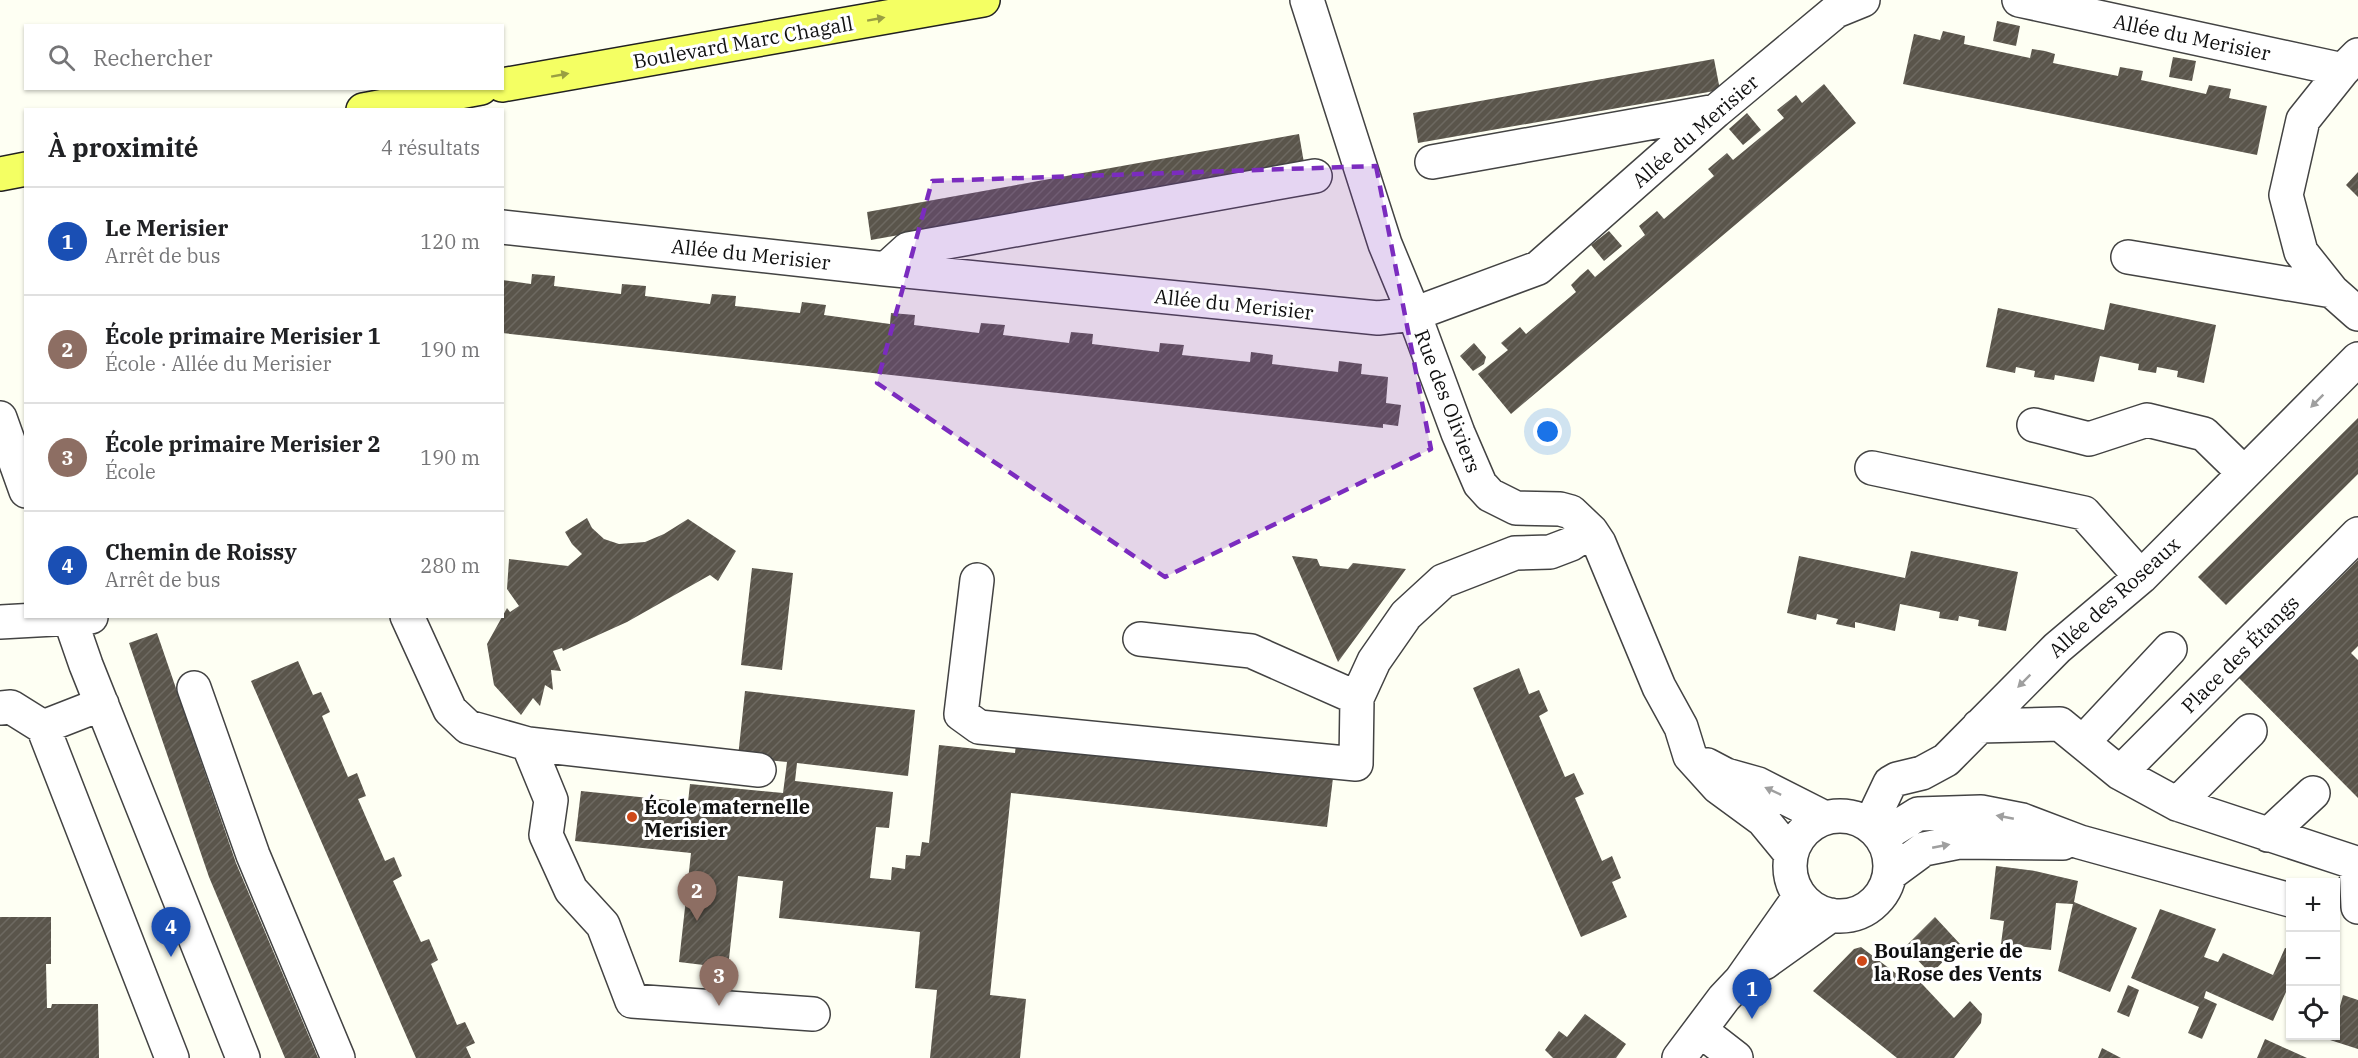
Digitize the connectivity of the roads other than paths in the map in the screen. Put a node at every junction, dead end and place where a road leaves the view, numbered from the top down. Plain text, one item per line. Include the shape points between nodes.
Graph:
1 (983, 0) edge
2 (1307, 0) edge
3 (1863, 0) edge
4 (2037, 2) edge
5 (2350, 62) edge
6 (504, 85) edge
7 (470, 90) edge
8 (374, 108) edge
9 (1716, 111) junction
10 (1432, 162) dead end
11 (24, 169) edge
12 (0, 174) edge
13 (1315, 176) dead end
14 (504, 227) edge
15 (2128, 256) dead end
16 (886, 269) junction
17 (2332, 291) junction
18 (1414, 314) junction
19 (2358, 314) edge
20 (2358, 359) edge
21 (0, 418) edge
22 (2034, 425) dead end
23 (1872, 468) dead end
24 (2244, 473) junction
25 (24, 485) edge
26 (1591, 531) junction
27 (2358, 534) edge
28 (2141, 577) junction
29 (977, 580) dead end
30 (62, 618) edge
31 (77, 618) edge
32 (408, 618) edge
33 (0, 622) edge
34 (1140, 639) dead end
35 (2170, 649) dead end
36 (194, 688) dead end
37 (1358, 698) junction
38 (102, 704) junction
39 (0, 708) edge
40 (1979, 726) junction
41 (43, 727) junction
42 (2250, 731) dead end
43 (2083, 742) junction
44 (528, 744) junction
45 (1690, 756) junction
46 (759, 770) dead end
47 (2121, 773) junction
48 (2313, 793) dead end
49 (2177, 804) junction
50 (1825, 818) junction
51 (1876, 831) junction
52 (2268, 835) junction
53 (2080, 842) junction
54 (1791, 854) junction
55 (2357, 864) edge
56 (1890, 873) junction
57 (1800, 896) junction
58 (2286, 899) edge
59 (2358, 907) edge
60 (2340, 913) edge
61 (1831, 915) junction
62 (2358, 915) edge
63 (1740, 980) junction
64 (813, 1014) dead end
65 (1700, 1030) junction
66 (172, 1058) edge
67 (243, 1058) edge
68 (338, 1058) edge
69 (1679, 1058) edge
70 (1736, 1058) edge

6 -> 1 main road, Boulevard Marc Chagall
2 - 18 street, Rue des Oliviers via 1385,244
3 - 9 street, Allée du Merisier via 1836,11
4 - 5 street, Allée du Merisier
5 - 17 street via 2302,120 2286,195 2301,252
7 - 8 main road
9 - 10 street
9 - 18 street, Allée du Merisier via 1538,268
11 - 12 main road
13 - 16 street via 908,249
14 - 16 street, Allée du Merisier
15 - 17 street
16 - 18 street, Allée du Merisier via 1378,318
17 - 19 street
18 - 26 street, Rue des Oliviers via 1480,484 1490,495 1516,508 1571,512
20 -> 24 street, Allée des Roseaux
21 - 25 street
22 - 24 street via 2089,439 2147,420 2204,434
23 - 28 street via 2084,513
24 - 28 street, Allée des Roseaux
26 - 37 street via 1550,552 1515,553 1443,581 1406,615 1374,661
26 - 45 street, Rue des Oliviers via 1659,687 1681,727
27 - 47 street, Place des Étangs
28 -> 40 street, Allée des Roseaux via 2057,648
29 - 37 street via 961,714 979,727 1356,764
30 - 33 street
31 - 38 street
32 - 44 street via 450,710 468,727
34 - 37 street via 1251,651
35 - 43 street
36 - 68 street via 253,855
38 - 41 street
38 - 67 street
39 - 41 street via 11,707
40 - 43 street via 2060,724
40 - 51 street, Allée des Roseaux via 1946,760 1890,783
41 - 66 street
42 - 49 street
43 - 47 street
44 - 46 street
44 - 64 street via 550,800 546,835 571,890 603,925 632,1001
50 -> 45 street via 1776,792 1726,775
45 - 54 street, Rue des Oliviers via 1718,788 1763,820
47 - 49 street
48 - 52 street
49 - 52 street
50 - 51 street via 1848,817
50 - 54 street via 1798,838
53 -> 51 street via 2022,820 1981,812 1918,814
51 - 56 street via 1888,848
52 - 55 street
56 -> 53 street via 1924,849 1959,842
53 - 58 street
54 - 57 street via 1791,876
55 - 59 street
56 - 61 street via 1876,902 1847,916
57 - 61 street via 1819,912
57 - 63 street
60 - 62 street
61 - 63 street
63 - 65 street
65 - 69 street
65 - 70 street

